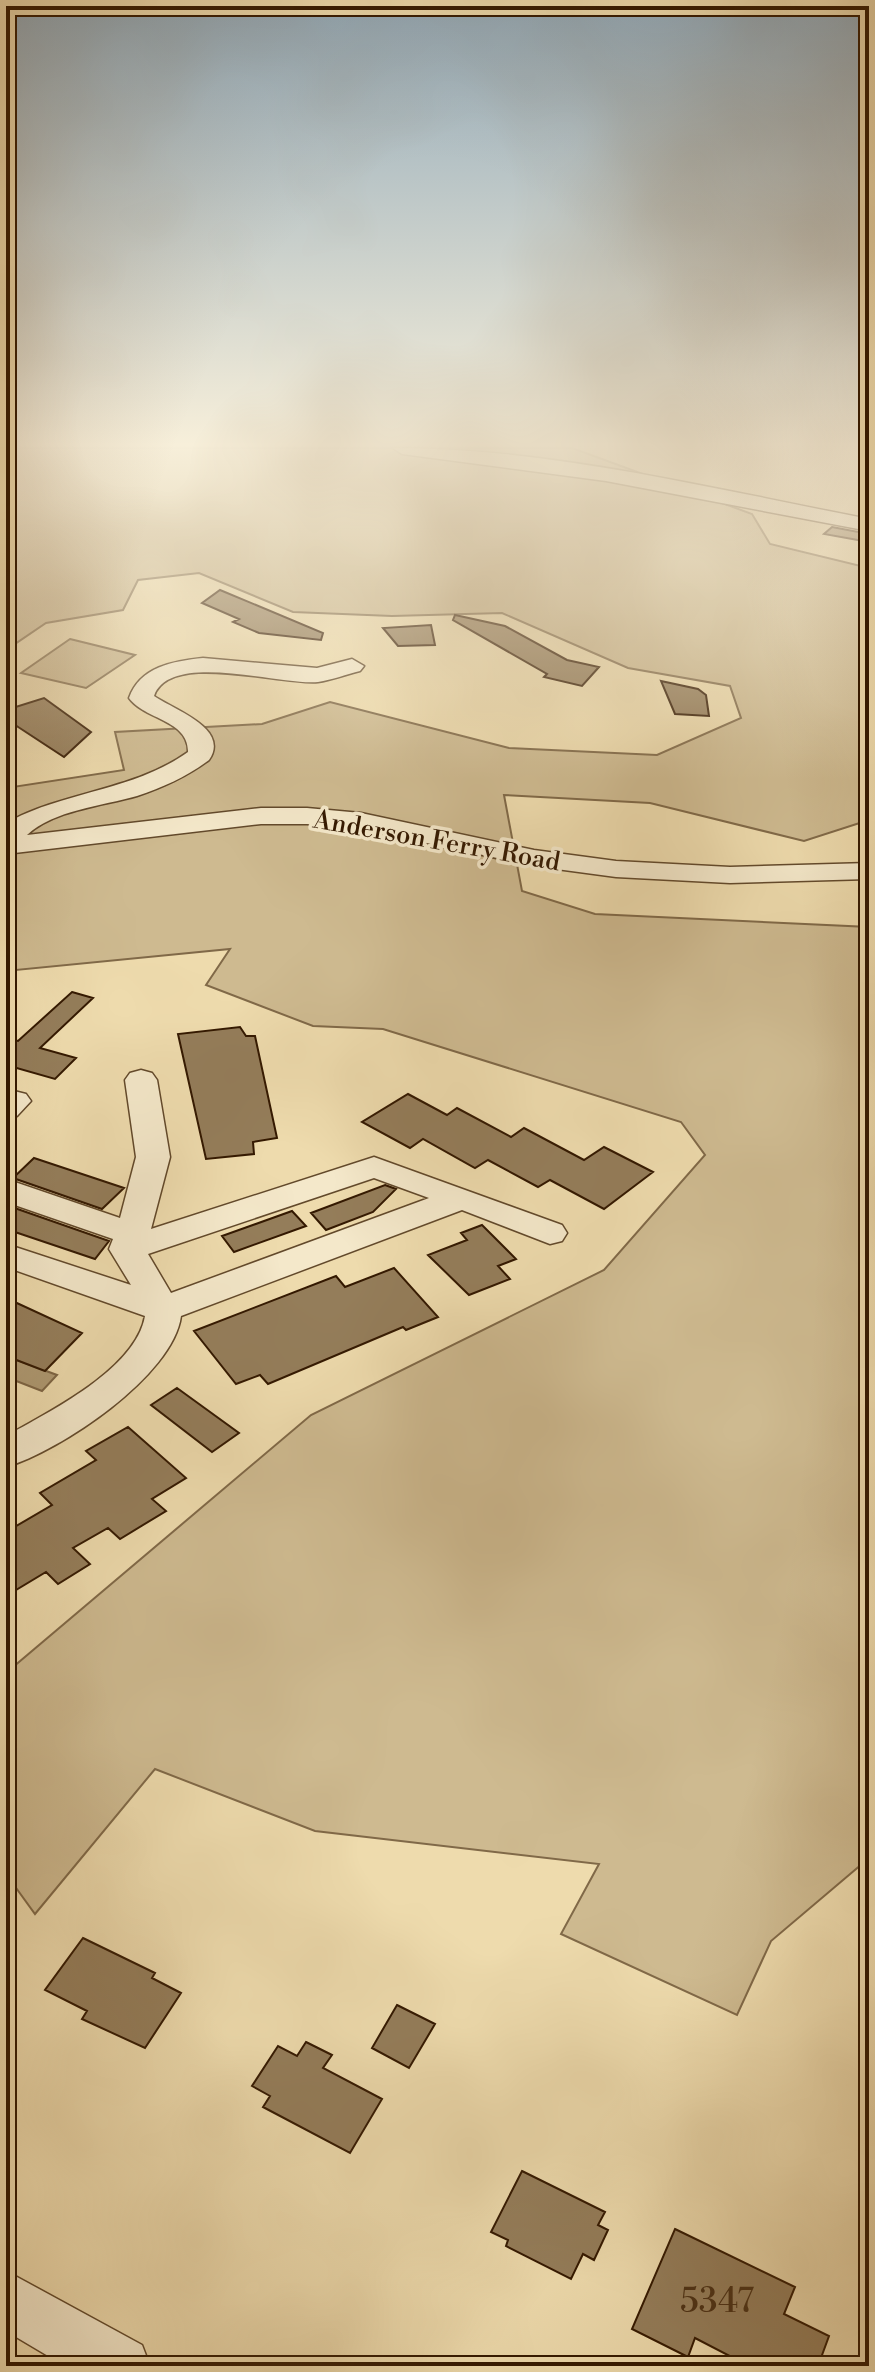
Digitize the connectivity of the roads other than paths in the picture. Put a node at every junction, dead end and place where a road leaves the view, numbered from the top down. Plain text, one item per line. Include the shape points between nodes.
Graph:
1 (352, 666) dead end
2 (6, 843) edge
3 (869, 871) edge
4 (141, 1080) dead end
5 (6, 1099) edge
6 (6, 1109) edge
7 (6, 1190) edge
8 (462, 1198) junction
9 (550, 1233) dead end
10 (130, 1242) junction
11 (6, 1255) edge
12 (163, 1309) junction
13 (6, 1453) edge
14 (6, 2299) edge
15 (121, 2366) edge

1 - 2 street via 317,675 203,665 151,681 141,698 189,725 199,736 200,755 158,783 25,823
2 - 3 street, Anderson Ferry Road via 261,816 307,816 361,821 534,858 616,869 730,875
4 - 10 street via 153,1157
5 - 6 street via 15,1101
7 - 10 street
8 - 9 street
8 - 10 street via 374,1167
8 - 12 street
10 - 12 street
11 - 12 street
12 - 13 street via 157,1334 125,1378 95,1402
14 - 15 street

